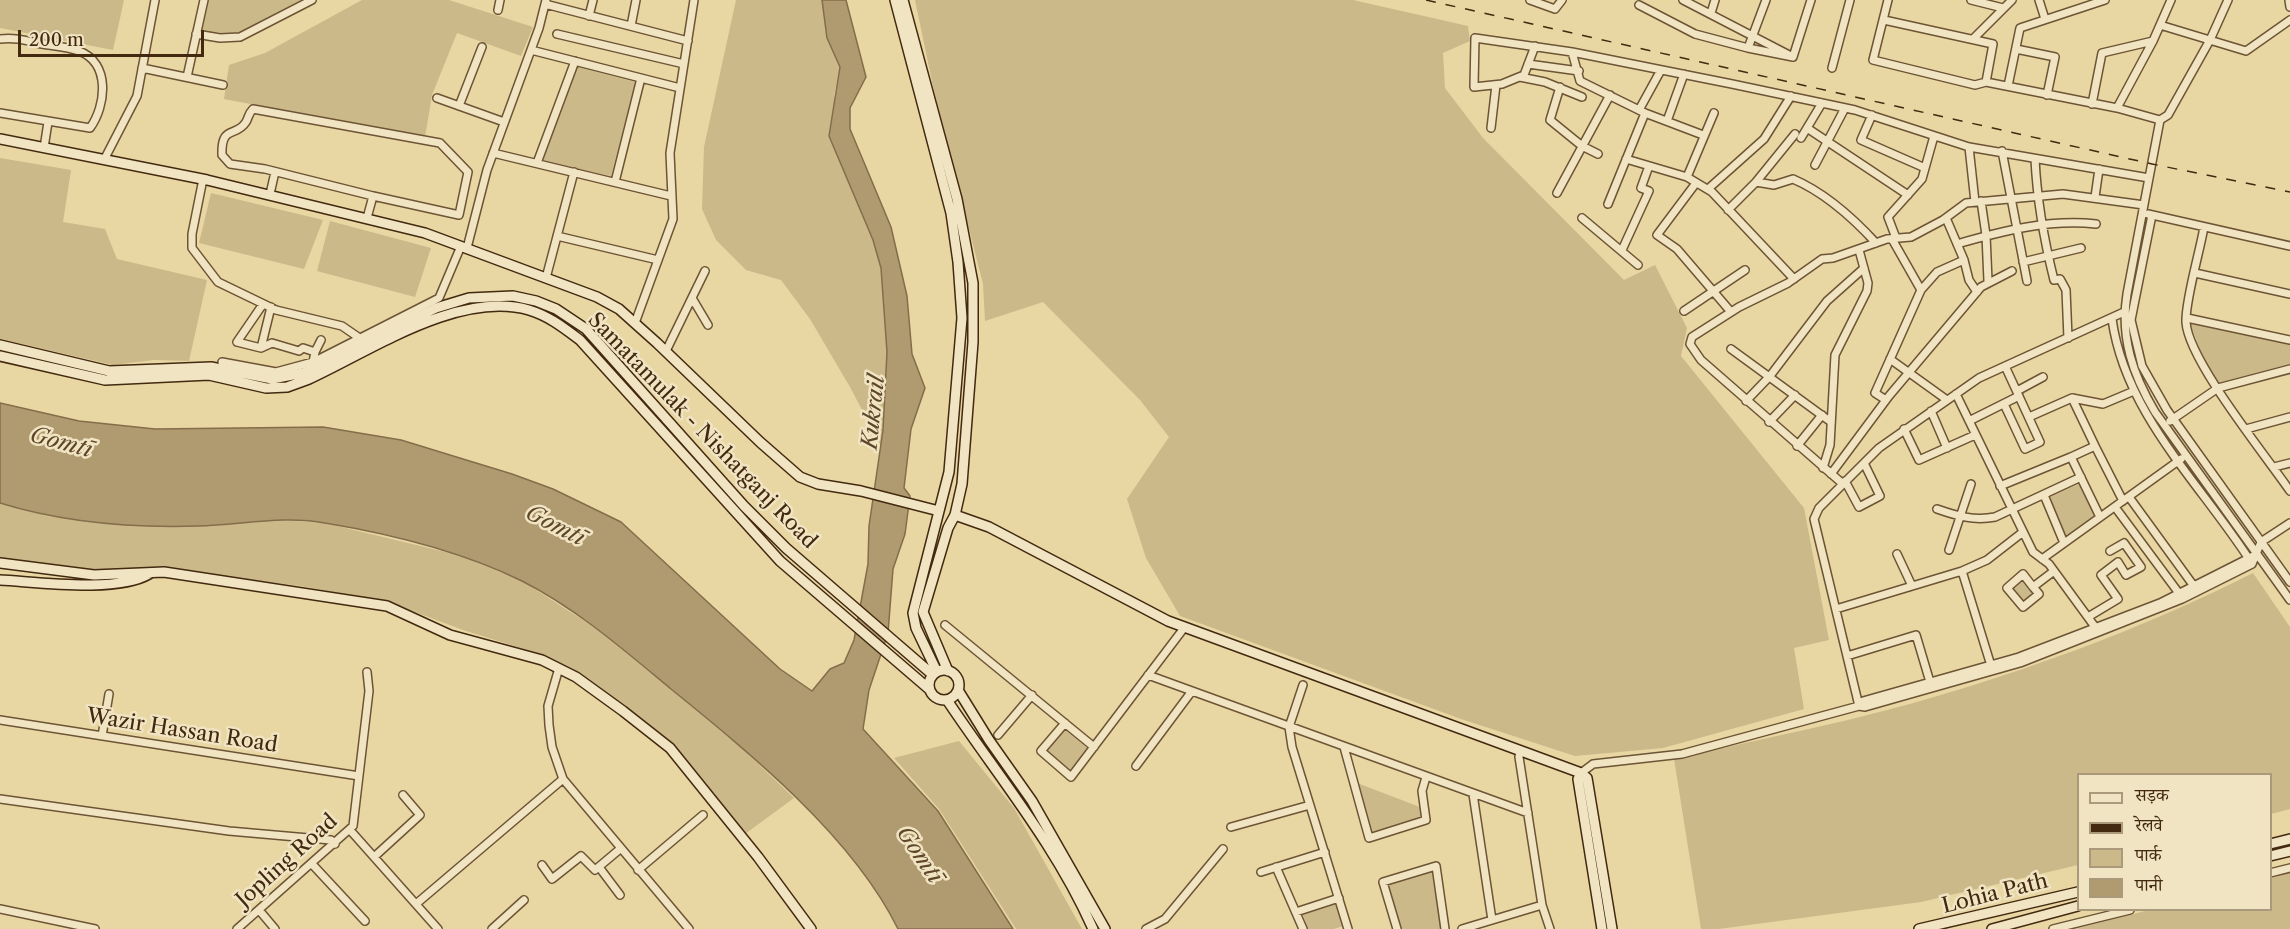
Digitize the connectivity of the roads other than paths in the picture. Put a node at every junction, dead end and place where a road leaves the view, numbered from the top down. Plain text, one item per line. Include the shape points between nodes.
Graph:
1 (155, 0) edge
2 (204, 0) edge
3 (312, 0) edge
4 (500, 0) edge
5 (593, 0) edge
6 (636, 0) edge
7 (694, 0) edge
8 (895, 0) edge
9 (903, 0) edge
10 (1530, 0) edge
11 (1562, 0) edge
12 (1683, 0) edge
13 (1715, 0) edge
14 (1766, 0) edge
15 (1811, 0) edge
16 (1850, 0) edge
17 (1888, 0) edge
18 (1971, 0) edge
19 (2012, 0) edge
20 (2039, 0) edge
21 (2105, 0) edge
22 (2171, 0) edge
23 (2228, 0) edge
24 (2289, 0) edge
25 (545, 2) edge
26 (1639, 5) dead end
27 (2290, 7) edge
28 (2003, 8) junction
29 (498, 10) dead end
30 (1711, 13) junction
31 (590, 16) junction
32 (1884, 20) junction
33 (2045, 20) junction
34 (2290, 20) edge
35 (631, 26) junction
36 (2160, 26) junction
37 (196, 34) junction
38 (557, 34) dead end
39 (1752, 36) junction
40 (0, 39) edge
41 (1972, 39) junction
42 (2210, 40) junction
43 (688, 41) junction
44 (2153, 41) junction
45 (1535, 46) junction
46 (482, 47) dead end
47 (1748, 48) junction
48 (2016, 49) junction
49 (531, 50) junction
50 (1572, 52) junction
51 (1793, 57) junction
52 (575, 61) junction
53 (684, 64) junction
54 (1528, 64) junction
55 (142, 68) junction
56 (1832, 68) dead end
57 (1661, 70) junction
58 (1579, 71) junction
59 (1684, 74) junction
60 (187, 77) junction
61 (1520, 77) junction
62 (641, 78) junction
63 (1986, 82) junction
64 (223, 85) dead end
65 (1496, 85) junction
66 (2008, 86) junction
67 (1560, 87) junction
68 (681, 88) junction
69 (1610, 95) junction
70 (2047, 95) junction
71 (1791, 96) junction
72 (1582, 97) dead end
73 (437, 98) dead end
74 (1822, 103) junction
75 (2092, 104) junction
76 (459, 106) junction
77 (1845, 108) junction
78 (2117, 108) junction
79 (1642, 111) junction
80 (0, 113) edge
81 (1714, 113) dead end
82 (1872, 115) junction
83 (2160, 120) junction
84 (1667, 121) junction
85 (48, 122) junction
86 (504, 122) junction
87 (1491, 128) dead end
88 (1807, 128) junction
89 (1703, 135) junction
90 (1934, 136) junction
91 (0, 139) edge
92 (1829, 143) junction
93 (1582, 146) junction
94 (1968, 147) junction
95 (44, 148) junction
96 (2002, 151) junction
97 (493, 153) junction
98 (1598, 154) dead end
99 (105, 158) junction
100 (1626, 159) junction
101 (2035, 159) junction
102 (537, 164) junction
103 (1815, 165) dead end
104 (1649, 166) junction
105 (1925, 168) junction
106 (2099, 169) junction
107 (275, 172) junction
108 (574, 172) junction
109 (945, 176) junction
110 (1687, 177) junction
111 (2149, 177) junction
112 (203, 179) junction
113 (615, 182) junction
114 (1756, 182) junction
115 (1696, 183) junction
116 (1708, 189) junction
117 (1557, 193) dead end
118 (270, 194) junction
119 (1908, 195) junction
120 (2037, 195) junction
121 (373, 196) junction
122 (671, 196) junction
123 (2095, 197) junction
124 (2010, 198) junction
125 (1978, 202) junction
126 (1608, 204) dead end
127 (2143, 209) junction
128 (1728, 210) junction
129 (2152, 215) junction
130 (368, 218) junction
131 (1582, 218) dead end
132 (1946, 218) junction
133 (2042, 224) junction
134 (2096, 224) dead end
135 (2204, 227) junction
136 (2016, 230) junction
137 (1986, 235) junction
138 (557, 236) junction
139 (1894, 238) junction
140 (1876, 243) junction
141 (1958, 244) junction
142 (2290, 246) edge
143 (464, 247) junction
144 (2081, 248) dead end
145 (1622, 250) junction
146 (1859, 250) junction
147 (2048, 255) junction
148 (658, 260) junction
149 (1964, 260) junction
150 (2023, 262) junction
151 (1638, 264) dead end
152 (1864, 268) junction
153 (1745, 270) dead end
154 (705, 271) dead end
155 (2012, 271) dead end
156 (2195, 273) junction
157 (546, 278) junction
158 (1794, 279) junction
159 (1988, 281) junction
160 (2027, 281) dead end
161 (1921, 290) junction
162 (1713, 291) junction
163 (1977, 292) junction
164 (2290, 294) edge
165 (692, 298) junction
166 (267, 306) junction
167 (1684, 311) dead end
168 (1731, 312) junction
169 (2124, 312) junction
170 (2187, 318) junction
171 (2112, 319) junction
172 (634, 323) junction
173 (708, 326) dead end
174 (358, 337) junction
175 (2068, 338) junction
176 (321, 340) dead end
177 (2290, 340) edge
178 (0, 345) edge
179 (261, 348) junction
180 (1731, 348) dead end
181 (666, 351) junction
182 (315, 352) junction
183 (0, 356) edge
184 (1890, 359) junction
185 (222, 362) dead end
186 (313, 362) junction
187 (2005, 366) junction
188 (2290, 369) edge
189 (1909, 372) junction
190 (1770, 376) junction
191 (2043, 377) dead end
192 (2218, 388) junction
193 (2134, 392) junction
194 (1956, 393) junction
195 (2018, 394) junction
196 (1795, 395) junction
197 (2072, 398) junction
198 (1886, 400) junction
199 (1947, 400) junction
200 (1746, 401) junction
201 (2004, 404) junction
202 (1931, 411) junction
203 (1822, 415) junction
204 (2029, 417) junction
205 (2290, 417) edge
206 (2173, 419) junction
207 (1968, 421) junction
208 (1769, 422) junction
209 (1831, 422) junction
210 (2164, 424) junction
211 (1904, 429) junction
212 (2246, 429) junction
213 (1975, 435) junction
214 (1797, 446) junction
215 (2095, 446) junction
216 (1947, 448) junction
217 (2187, 455) junction
218 (2071, 457) junction
219 (2179, 460) junction
220 (1863, 463) junction
221 (2290, 463) edge
222 (2274, 467) junction
223 (1823, 468) junction
224 (1831, 474) junction
225 (2081, 477) junction
226 (946, 483) junction
227 (1844, 483) junction
228 (1971, 484) dead end
229 (2000, 486) junction
230 (961, 487) junction
231 (2290, 491) edge
232 (2044, 495) junction
233 (2126, 499) junction
234 (2115, 507) junction
235 (1937, 509) dead end
236 (937, 510) junction
237 (2012, 510) junction
238 (956, 515) junction
239 (1960, 517) junction
240 (2100, 518) junction
241 (2290, 523) edge
242 (2023, 532) junction
243 (934, 535) junction
244 (944, 538) junction
245 (2261, 542) junction
246 (2064, 543) junction
247 (1949, 550) dead end
248 (2110, 551) dead end
249 (1897, 554) dead end
250 (2257, 554) junction
251 (2042, 559) junction
252 (2250, 561) junction
253 (0, 563) edge
254 (2054, 571) junction
255 (1962, 572) junction
256 (0, 580) edge
257 (113, 580) junction
258 (2290, 582) edge
259 (1912, 586) junction
260 (2033, 586) junction
261 (2196, 589) junction
262 (2181, 596) junction
263 (2289, 597) edge
264 (1836, 609) junction
265 (2088, 617) junction
266 (945, 625) dead end
267 (1184, 628) junction
268 (2098, 630) junction
269 (1847, 656) junction
270 (559, 668) junction
271 (1991, 668) junction
272 (948, 671) junction
273 (367, 672) dead end
274 (935, 674) junction
275 (1148, 675) junction
276 (1930, 682) junction
277 (1303, 685) dead end
278 (929, 689) junction
279 (958, 690) junction
280 (1192, 691) junction
281 (109, 694) dead end
282 (1032, 695) junction
283 (947, 700) junction
284 (1859, 706) junction
285 (0, 720) edge
286 (1065, 723) junction
287 (1289, 727) junction
288 (998, 735) dead end
289 (102, 736) junction
290 (1094, 747) junction
291 (1344, 747) junction
292 (1520, 750) junction
293 (1136, 766) dead end
294 (1581, 773) junction
295 (359, 776) junction
296 (1426, 777) junction
297 (563, 779) junction
298 (1473, 794) junction
299 (403, 795) dead end
300 (0, 799) edge
301 (1310, 805) junction
302 (1528, 813) junction
303 (703, 815) dead end
304 (1231, 826) dead end
305 (350, 830) junction
306 (2290, 839) edge
307 (335, 844) junction
308 (2272, 844) edge
309 (620, 849) junction
310 (1223, 849) dead end
311 (2290, 851) edge
312 (1324, 852) junction
313 (2272, 856) edge
314 (374, 857) junction
315 (312, 864) junction
316 (542, 865) dead end
317 (599, 867) junction
318 (1276, 867) junction
319 (2290, 868) edge
320 (638, 870) junction
321 (1261, 872) dead end
322 (2272, 873) edge
323 (2077, 892) edge
324 (620, 895) dead end
325 (1339, 898) junction
326 (524, 900) dead end
327 (416, 904) junction
328 (1542, 905) junction
329 (2077, 907) edge
330 (0, 909) edge
331 (259, 910) junction
332 (2122, 911) edge
333 (1296, 912) junction
334 (1492, 920) junction
335 (365, 921) dead end
336 (95, 929) edge
337 (237, 929) edge
338 (275, 929) edge
339 (438, 929) edge
340 (492, 929) edge
341 (689, 929) edge
342 (810, 929) edge
343 (1093, 929) edge
344 (1105, 929) edge
345 (1146, 929) edge
346 (1303, 929) edge
347 (1348, 929) edge
348 (1397, 929) edge
349 (1445, 929) edge
350 (1462, 929) edge
351 (1550, 929) edge
352 (1602, 929) edge
353 (1612, 929) edge
354 (1919, 929) edge
355 (1992, 929) edge
356 (2053, 929) edge

1 - 55 street
2 - 37 street
3 - 37 street via 240,37
4 - 29 street
5 - 31 street
6 - 35 street
7 - 43 street
8 - 109 street
9 - 109 street
10 - 11 street via 1555,9
12 - 30 street
13 - 30 street
14 - 39 street
15 - 51 street
16 - 56 street
17 - 32 street
18 - 28 street
19 - 28 street
20 - 33 street
21 - 33 street
22 - 36 street
23 - 42 street
24 - 27 street
25 - 31 street
25 - 49 street
26 - 47 street via 1695,34
28 - 41 street
30 - 39 street
31 - 35 street
32 - 41 street
32 - 63 street via 1873,60 1975,85
33 - 48 street via 2020,28
34 - 42 street via 2246,51
35 - 43 street
36 - 42 street
36 - 44 street
37 - 60 street
38 - 53 street
39 - 47 street
39 - 51 street
40 - 85 street via 81,52 101,72 104,88 99,116 90,128
41 - 63 street via 1993,45
42 - 83 street via 2168,115
43 - 53 street
44 - 75 street via 2102,53
44 - 78 street
45 - 50 street
45 - 54 street
45 - 65 street via 1475,38 1474,87
46 - 76 street
47 - 51 street
48 - 66 street
48 - 70 street via 2055,57
49 - 52 street
49 - 86 street
50 - 57 street
50 - 58 street
52 - 62 street
52 - 102 street
53 - 68 street
54 - 58 street
54 - 61 street
55 - 60 street
55 - 99 street via 137,96
57 - 59 street
57 - 79 street
58 - 69 street via 1581,81
59 - 71 street
59 - 84 street
60 - 64 street
61 - 65 street
61 - 67 street
62 - 68 street
62 - 113 street
63 - 66 street
65 - 87 street
66 - 70 street
67 - 72 street
67 - 93 street via 1550,120
68 - 122 street via 670,153
69 - 79 street
69 - 93 street
70 - 75 street
71 - 74 street
71 - 116 street via 1764,139
73 - 76 street
74 - 77 street
74 - 88 street
75 - 78 street
76 - 86 street
77 - 82 street
77 - 92 street
78 - 83 street
79 - 84 street
79 - 100 street
80 - 85 street
81 - 89 street
82 - 90 street
82 - 105 street via 1861,140
83 - 111 street
84 - 89 street
85 - 95 street
86 - 97 street
88 - 92 street
88 - 114 street
89 - 110 street
90 - 94 street
90 - 105 street
91 - 95 street
92 - 103 street
92 - 119 street
93 - 98 street
93 - 117 street
94 - 96 street
94 - 125 street
95 - 99 street
96 - 101 street
96 - 124 street
97 - 102 street
97 - 143 street
99 - 112 street
100 - 104 street
100 - 126 street
101 - 106 street
101 - 120 street
102 - 108 street
104 - 110 street
104 - 145 street via 1641,188 1649,191
105 - 119 street via 1922,179
106 - 111 street
106 - 123 street
107 - 118 street
107 - 121 street
107 - 121 street via 230,164 222,155 224,138 246,122 253,110 440,143 468,172 459,215
108 - 113 street
108 - 138 street
109 - 226 street via 962,318
109 - 230 street via 957,200 973,282 973,342
110 - 115 street
111 - 127 street
112 - 118 street
112 - 166 street via 192,248 218,282
113 - 122 street
114 - 128 street
114 - 140 street via 1774,185 1793,179 1809,186 1840,208
115 - 116 street
115 - 162 street via 1657,235 1677,249
116 - 128 street
118 - 130 street
119 - 139 street via 1888,217
120 - 123 street
120 - 124 street
120 - 133 street
121 - 130 street
122 - 148 street via 673,219
123 - 127 street
124 - 125 street
124 - 136 street
125 - 132 street via 1966,203
125 - 137 street
127 - 129 street
127 - 169 street
128 - 158 street
129 - 135 street
129 - 206 street via 2132,320 2142,366
130 - 143 street
131 - 145 street
132 - 139 street via 1911,237
132 - 141 street
133 - 134 street
133 - 136 street
133 - 147 street
135 - 142 street
135 - 156 street
136 - 137 street
136 - 150 street
137 - 141 street
137 - 159 street
138 - 148 street
138 - 157 street
139 - 140 street
139 - 161 street
140 - 146 street
141 - 149 street
143 - 157 street
143 - 174 street via 439,298
144 - 147 street
145 - 151 street
146 - 152 street
146 - 158 street via 1822,259
147 - 150 street
147 - 175 street via 2054,280 2060,279 2066,290
148 - 172 street
149 - 161 street via 1937,272
149 - 163 street
150 - 160 street
152 - 190 street via 1827,301
152 - 209 street via 1867,291 1835,355
153 - 162 street
154 - 165 street
155 - 159 street
156 - 164 street
156 - 170 street
157 - 172 street via 597,297
158 - 168 street
159 - 163 street
161 - 184 street
162 - 167 street
162 - 168 street
163 - 189 street
165 - 173 street
165 - 181 street
166 - 174 street via 342,326
166 - 179 street
166 - 179 street via 237,342
168 - 200 street via 1692,337 1690,344 1701,360
169 - 171 street
169 - 210 street via 2130,356 2141,388
170 - 177 street
170 - 192 street via 2189,340
171 - 175 street
171 - 193 street via 2119,354
172 - 181 street
174 - 186 street
175 - 187 street
176 - 182 street
178 - 274 street, Samatamulak - Nishatganj Road via 109,371 211,367 272,379 333,360 436,308 491,296 536,301 586,329 757,519 861,615
179 - 182 street via 272,343
180 - 190 street
181 - 236 street via 800,477
182 - 186 street
183 - 278 street, Samatamulak - Nishatganj Road via 105,380 189,374 266,388 287,387 439,318 502,306 528,310 553,320 580,340 780,561
184 - 189 street
184 - 198 street via 1875,393
185 - 186 street via 276,372
187 - 194 street
187 - 195 street
188 - 192 street
189 - 198 street
189 - 199 street
190 - 196 street
190 - 200 street
191 - 195 street
192 - 206 street
192 - 212 street
193 - 197 street via 2103,404
193 - 219 street
194 - 199 street
194 - 207 street
195 - 201 street
195 - 204 street
196 - 203 street
196 - 208 street
197 - 204 street
197 - 215 street
198 - 224 street
199 - 202 street
200 - 208 street
201 - 204 street via 2025,449 2040,442
201 - 207 street
202 - 211 street
202 - 216 street
203 - 209 street
203 - 214 street
205 - 212 street
206 - 210 street
206 - 245 street
207 - 213 street
208 - 214 street
209 - 223 street
210 - 217 street
211 - 216 street via 1919,460
211 - 220 street
212 - 222 street
213 - 216 street
213 - 229 street
214 - 223 street
215 - 218 street
215 - 233 street
217 - 219 street
217 - 250 street
218 - 225 street
218 - 229 street
219 - 233 street
219 - 252 street
220 - 227 street
220 - 227 street via 1880,496 1858,507
221 - 222 street
222 - 231 street
223 - 224 street
224 - 227 street
225 - 232 street
225 - 240 street
226 - 230 street
226 - 236 street
227 - 264 street via 1819,508 1814,519
228 - 239 street
229 - 237 street
230 - 238 street
232 - 237 street
232 - 246 street
233 - 234 street
233 - 261 street
234 - 240 street
234 - 262 street
235 - 239 street
236 - 243 street
237 - 239 street via 1980,520
237 - 242 street
238 - 244 street
238 - 267 street via 989,527
239 - 247 street
240 - 246 street
241 - 245 street
242 - 251 street via 2033,552
242 - 255 street via 1986,560
243 - 244 street
243 - 274 street via 913,613
244 - 272 street via 922,612
245 - 250 street
245 - 258 street
246 - 251 street
248 - 265 street via 2124,543 2141,567 2126,575 2118,562 2101,575 2118,599
249 - 259 street
250 - 252 street
250 - 263 street
251 - 254 street
252 - 261 street
253 - 257 street
254 - 260 street
254 - 265 street
255 - 259 street
255 - 271 street
256 - 257 street
257 - 270 street via 164,572 387,606 450,635
259 - 264 street
260 - 260 street via 2023,574 2007,588 2023,607 2039,594
261 - 262 street
262 - 268 street
264 - 269 street
265 - 268 street
266 - 282 street
267 - 275 street
267 - 292 street
268 - 271 street
269 - 276 street via 1916,635
269 - 284 street
270 - 297 street via 548,706 552,747
270 - 342 street via 670,748
271 - 276 street
271 - 284 street
272 - 274 street
272 - 279 street via 957,679
273 - 295 street, Jopling Road via 369,691
274 - 278 street
275 - 280 street
275 - 290 street
276 - 284 street via 1863,701
277 - 287 street
278 - 283 street via 936,698
279 - 283 street
279 - 344 street via 1032,801
280 - 287 street
280 - 293 street
281 - 289 street
282 - 286 street
282 - 288 street
283 - 343 street via 1014,794
284 - 294 street via 1682,754 1593,764
285 - 289 street, Wazir Hassan Road
286 - 290 street
286 - 290 street via 1041,751 1071,777
287 - 291 street
287 - 301 street
289 - 295 street, Wazir Hassan Road
291 - 296 street
291 - 296 street via 1369,838 1426,820 1422,791
292 - 294 street
292 - 302 street
294 - 352 street via 1578,779
294 - 353 street via 1587,778
295 - 305 street, Jopling Road
296 - 298 street
297 - 309 street
297 - 327 street
298 - 302 street
298 - 334 street
299 - 314 street via 420,815
300 - 307 street via 229,831 331,840
301 - 304 street
301 - 312 street
302 - 328 street
303 - 320 street
305 - 307 street, Jopling Road
305 - 314 street
306 - 308 street
307 - 315 street, Jopling Road
309 - 317 street
309 - 320 street
310 - 345 street via 1165,919
311 - 313 street
312 - 318 street
312 - 325 street
314 - 327 street
315 - 331 street, Jopling Road
315 - 335 street
316 - 317 street via 552,879 581,856 595,870
317 - 324 street
318 - 321 street
318 - 333 street
319 - 322 street
320 - 341 street
323 - 354 street, Lohia Path
325 - 333 street
325 - 347 street
326 - 340 street
327 - 339 street
328 - 334 street
328 - 351 street
329 - 355 street, Lohia Path
330 - 336 street
331 - 337 street, Jopling Road
331 - 338 street
332 - 356 street
333 - 346 street
334 - 350 street
348 - 349 street via 1383,882 1436,866

